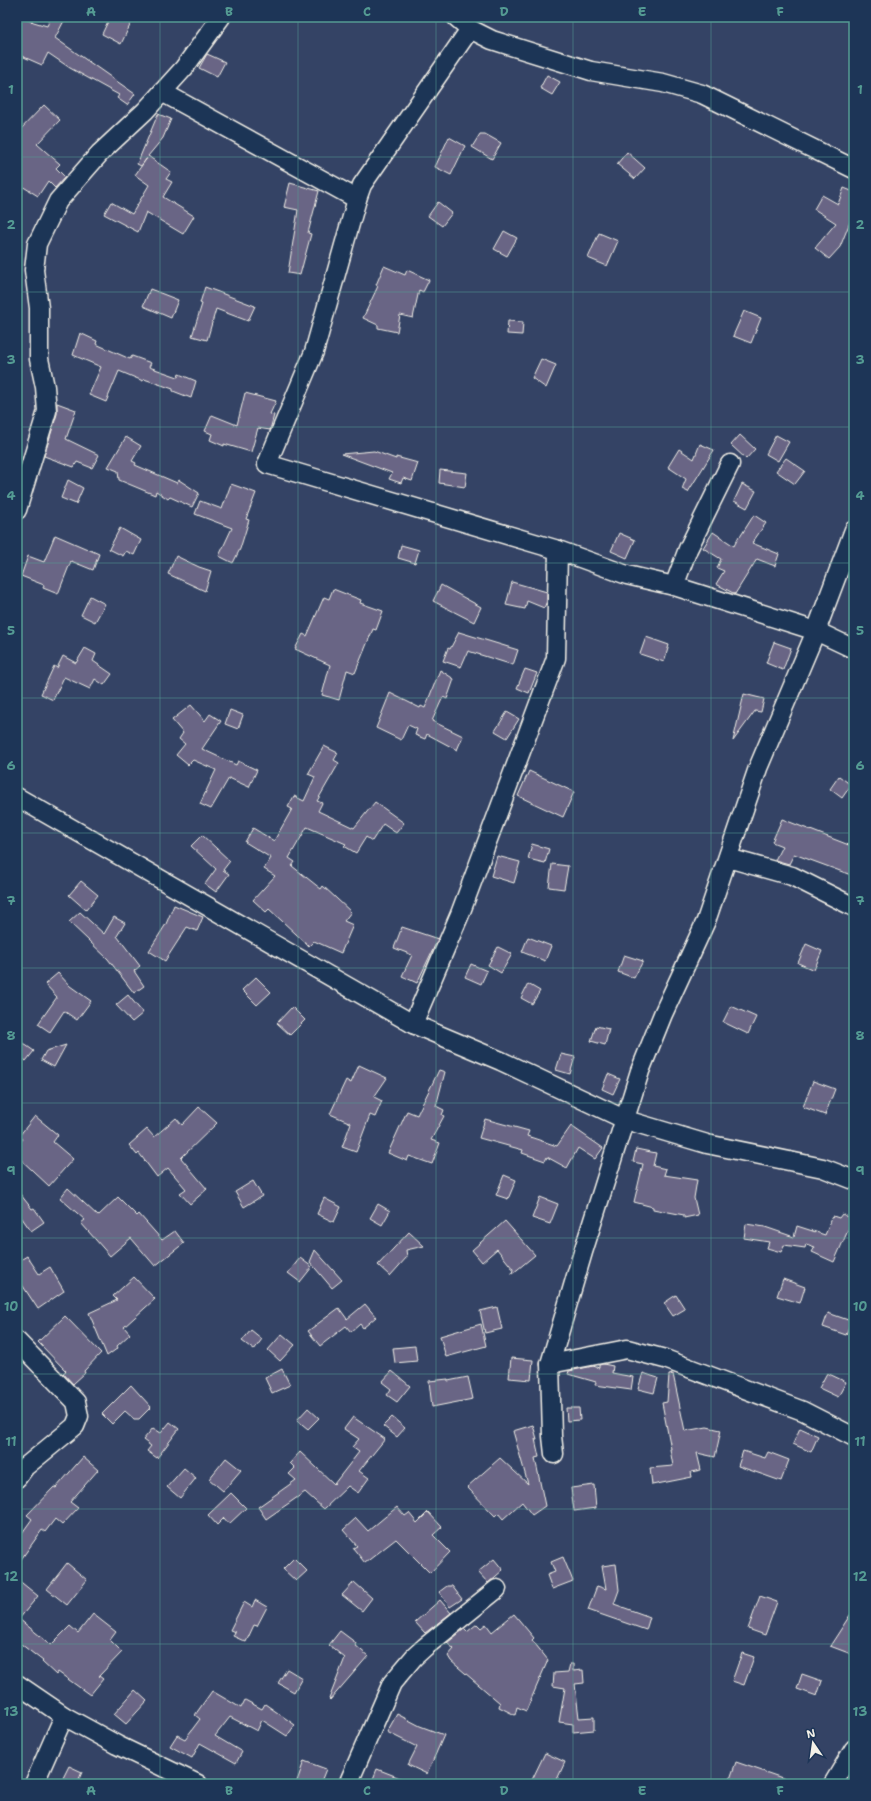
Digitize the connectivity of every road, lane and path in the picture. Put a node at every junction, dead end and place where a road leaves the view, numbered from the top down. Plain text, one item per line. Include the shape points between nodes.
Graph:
1 (221, 17) edge
2 (456, 17) edge
3 (470, 30) junction
4 (162, 92) junction
5 (854, 169) edge
6 (357, 198) junction
7 (730, 464) dead end
8 (17, 510) edge
9 (854, 530) edge
10 (558, 550) junction
11 (674, 586) junction
12 (816, 631) junction
13 (854, 649) edge
14 (17, 797) edge
15 (728, 858) junction
16 (854, 907) edge
17 (413, 1024) junction
18 (626, 1120) junction
19 (854, 1180) edge
20 (17, 1341) edge
21 (550, 1364) junction
22 (854, 1437) edge
23 (554, 1454) dead end
24 (17, 1478) edge
25 (497, 1589) dead end
26 (17, 1684) edge
27 (64, 1716) junction
28 (854, 1749) edge
29 (34, 1784) edge
30 (198, 1784) edge
31 (348, 1784) edge
32 (833, 1784) edge

1 - 4 street via 184,68
2 - 3 street
3 - 5 street via 492,40 591,71 663,83 702,94
3 - 6 street via 362,185
4 - 6 street
4 - 8 street via 100,153 58,201 37,244 34,270 39,308 39,359 46,387 47,411
6 - 10 street via 314,352 267,464
7 - 11 street via 688,549
9 - 12 street
10 - 11 street via 627,575
10 - 17 street via 556,658 460,914
11 - 12 street
12 - 13 street
12 - 15 street via 758,768
14 - 17 street
15 - 16 street via 792,876
15 - 18 street via 706,921 646,1057
17 - 18 street via 501,1061
18 - 19 street via 707,1144 823,1168
18 - 21 street
20 - 24 street via 76,1402 79,1416 75,1426 25,1467
21 - 22 street via 627,1349 665,1359 803,1411
21 - 23 street
25 - 31 street via 425,1647 392,1683
26 - 27 street
27 - 29 street
27 - 30 street
28 - 32 street

